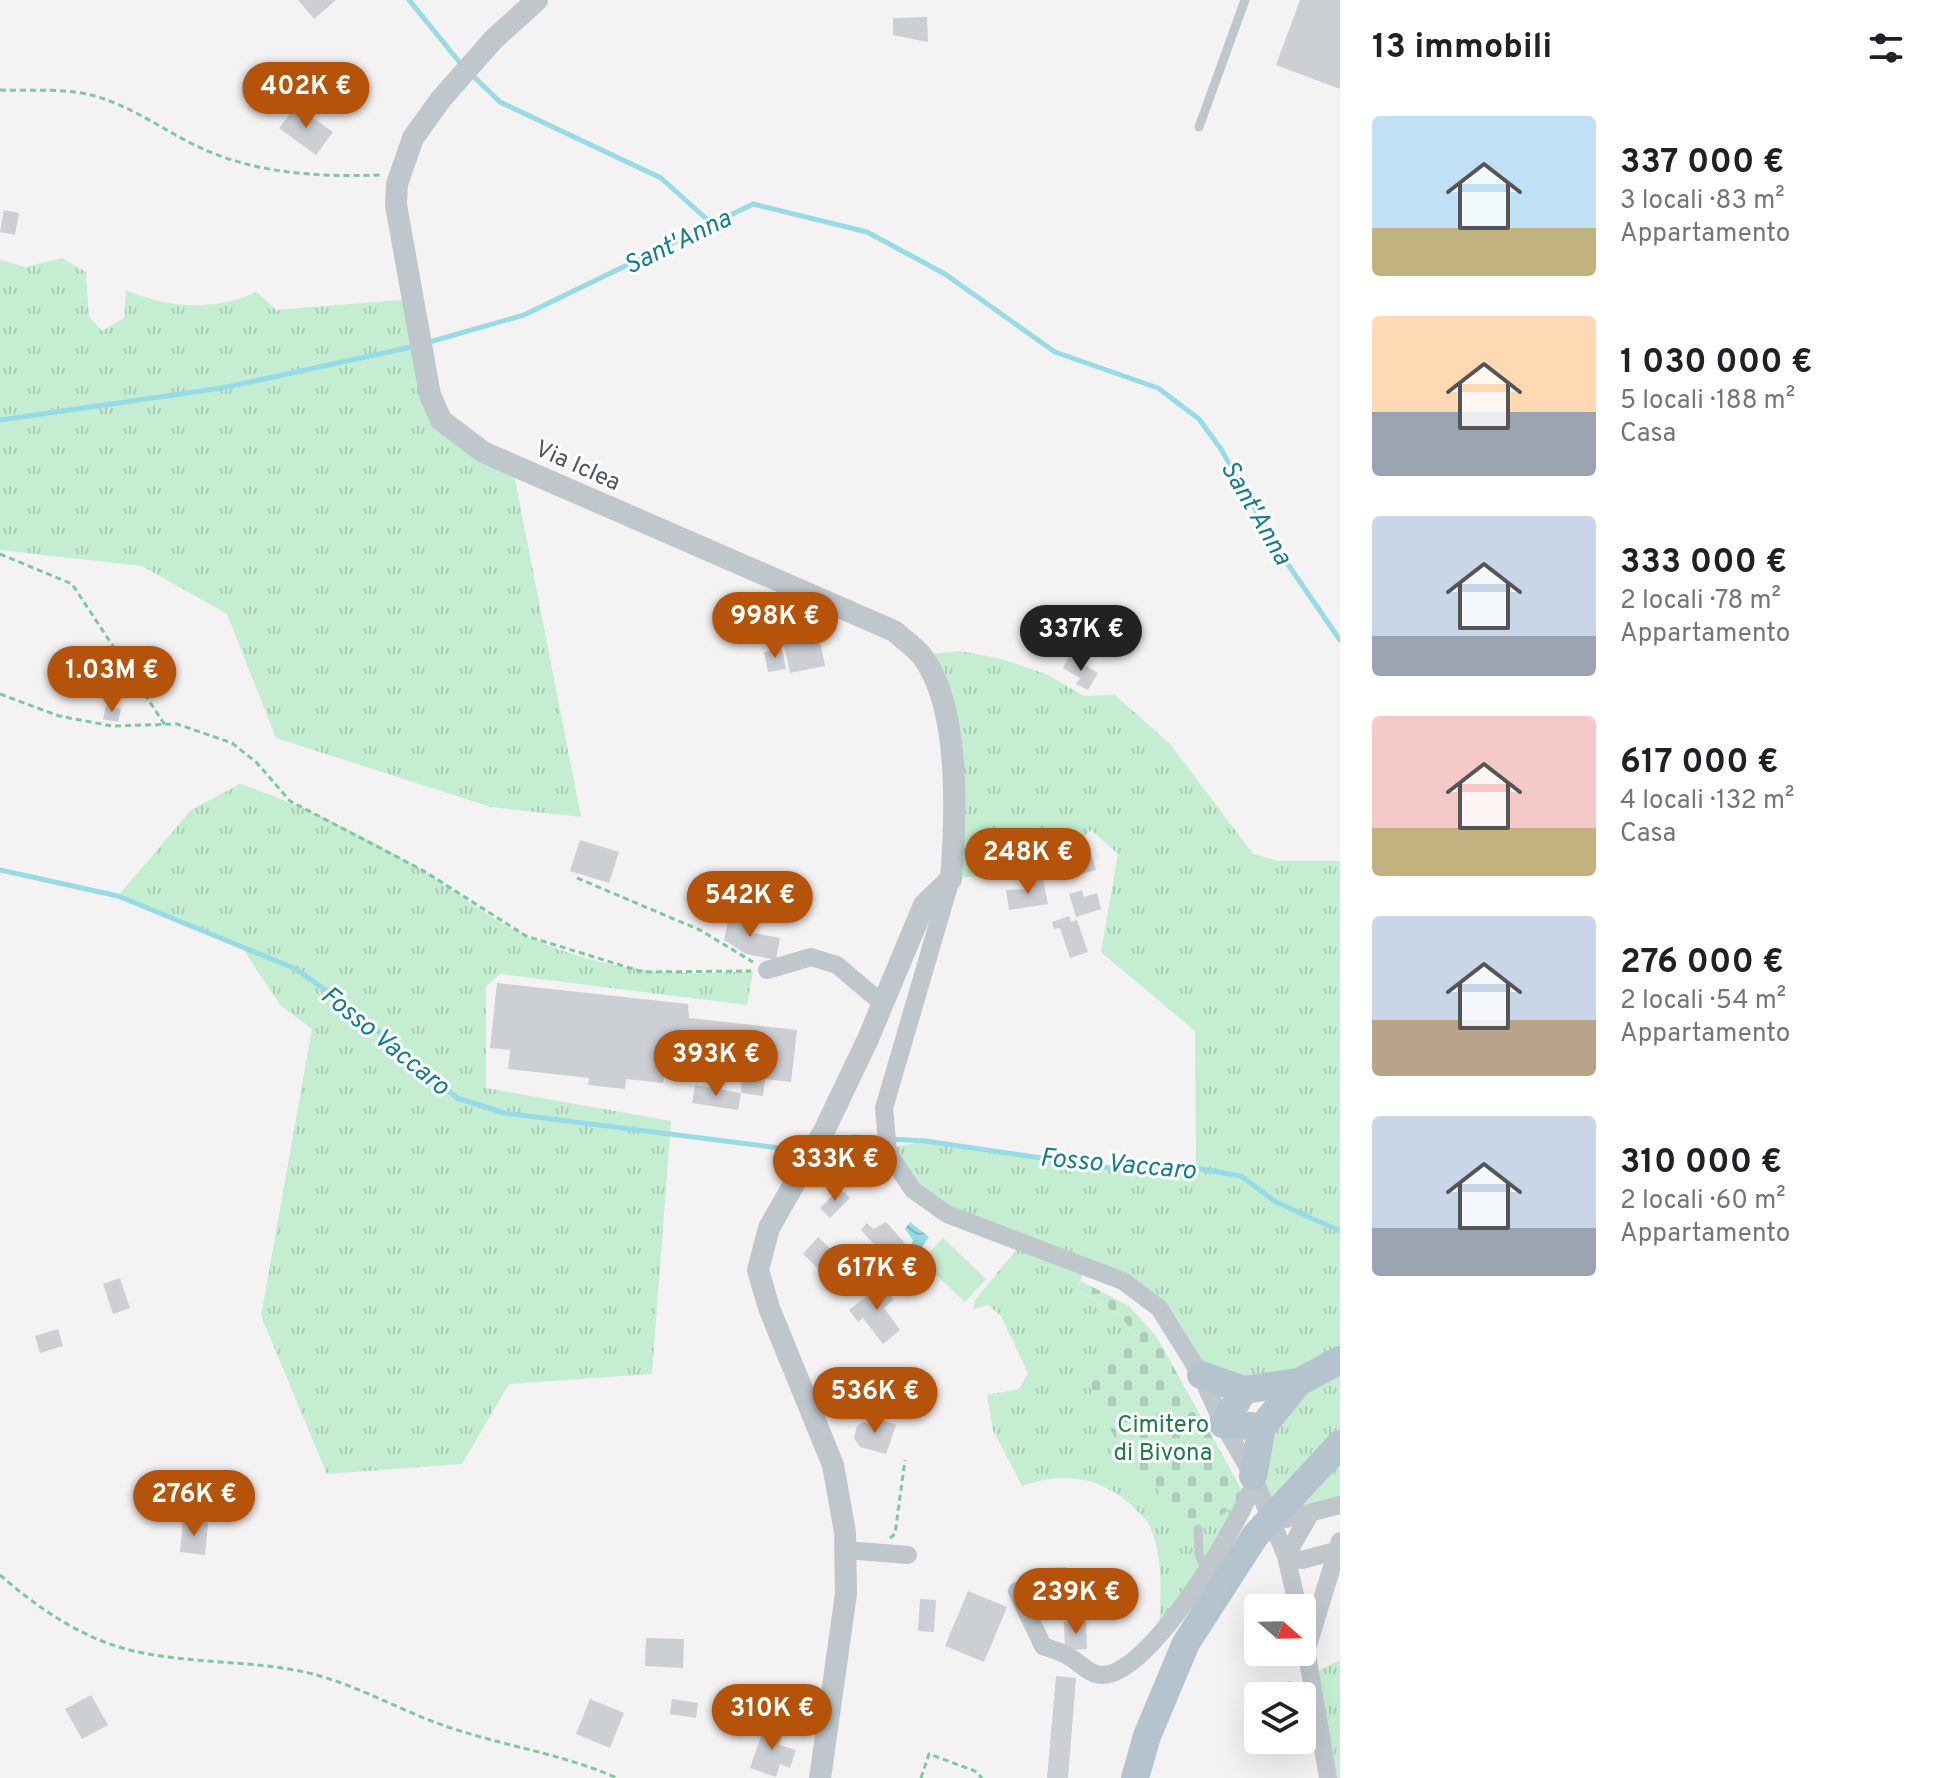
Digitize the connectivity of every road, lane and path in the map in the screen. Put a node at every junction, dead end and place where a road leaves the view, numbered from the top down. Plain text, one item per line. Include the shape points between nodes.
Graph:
1 (537, 0) edge
2 (1245, 0) edge
3 (0, 90) edge
4 (1199, 127) dead end
5 (400, 174) junction
6 (0, 554) edge
7 (0, 694) edge
8 (165, 725) junction
9 (577, 878) dead end
10 (951, 879) junction
11 (767, 970) junction
12 (883, 1004) junction
13 (1340, 1360) edge
14 (1201, 1375) junction
15 (1299, 1382) junction
16 (1244, 1390) junction
17 (1223, 1424) junction
18 (1262, 1427) junction
19 (1340, 1444) edge
20 (905, 1460) dead end
21 (1257, 1485) junction
22 (1340, 1505) edge
23 (1309, 1516) junction
24 (1198, 1529) dead end
25 (1337, 1546) edge
26 (846, 1550) junction
27 (877, 1553) junction
28 (908, 1555) dead end
29 (1286, 1556) junction
30 (1205, 1570) junction
31 (0, 1575) edge
32 (1017, 1591) dead end
33 (1295, 1594) edge
34 (1316, 1617) edge
35 (1310, 1666) edge
36 (617, 1778) edge
37 (820, 1778) edge
38 (921, 1778) edge
39 (982, 1778) edge
40 (1135, 1778) edge
41 (1328, 1778) edge

1 - 5 street, Via Iclea via 450,90 413,138
2 - 4 lane
3 - 5 path via 89,94 202,148 279,171
5 - 10 street, Via Iclea via 396,205 415,328 441,420 483,452 894,631 921,655 941,691 954,778
6 - 8 path via 72,584
7 - 8 path via 59,716 112,726
8 - 11 path via 177,724 232,743 290,801 424,871 526,936 643,972 706,975
9 - 11 path via 700,930
10 - 12 street via 924,905
10 - 14 street via 884,1108 887,1149 913,1190 947,1214 1123,1281 1159,1308
11 - 12 street via 811,957 837,965
12 - 26 street via 824,1131 769,1228 758,1270 833,1465
13 - 15 main road
14 - 16 main road
14 - 17 street
15 - 16 main road
15 - 18 main road
16 - 17 main road
17 - 18 main road
17 - 21 street
18 - 21 main road
19 - 40 main road, bridge via 1255,1536 1186,1643
20 - 27 path via 895,1534
21 - 23 street via 1286,1519
21 - 29 street
21 - 30 street
22 - 23 street
23 - 29 street
24 - 30 lane
25 - 29 street via 1302,1560
25 - 34 street
26 - 27 street
26 - 37 street via 846,1594
27 - 28 street
29 - 33 street
30 - 32 street via 1175,1618 1136,1659 1120,1672 1100,1675 1043,1646
31 - 36 path via 80,1632 110,1644 144,1654 331,1679 449,1727 582,1762
35 - 41 street
38 - 39 path via 929,1754

